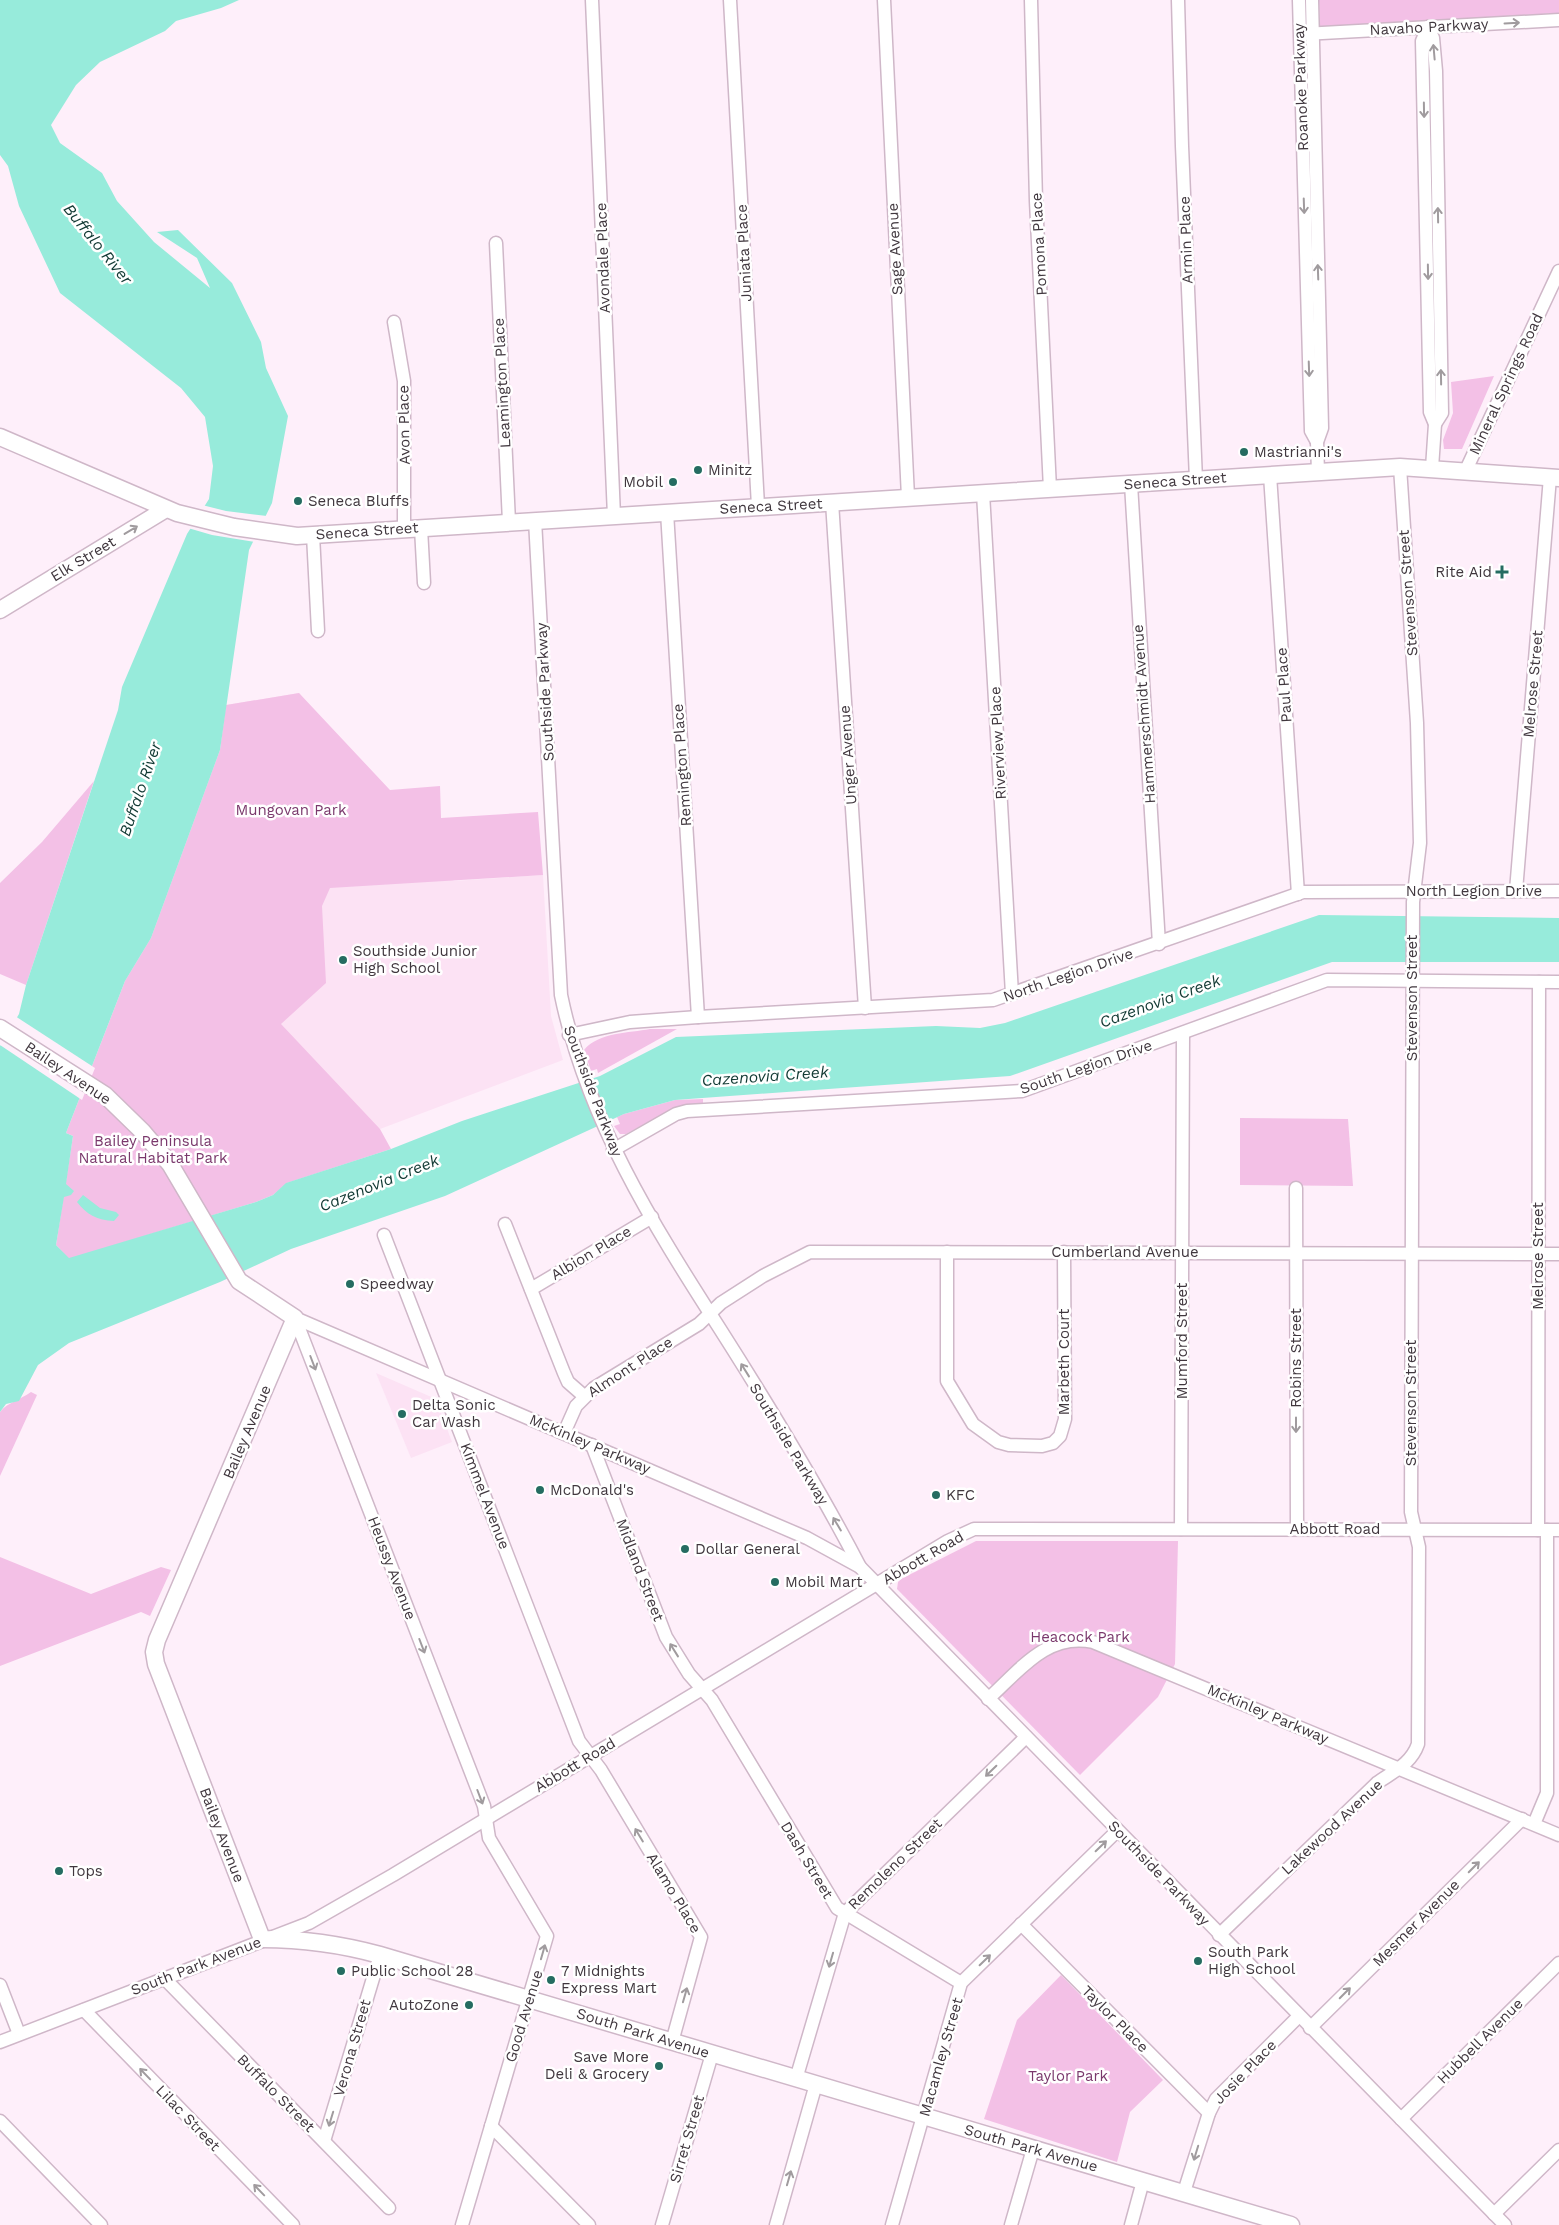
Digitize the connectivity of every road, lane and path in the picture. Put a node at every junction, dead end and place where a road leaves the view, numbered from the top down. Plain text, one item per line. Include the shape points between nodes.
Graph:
1 (592, 0) edge
2 (730, 0) edge
3 (884, 0) edge
4 (1031, 0) edge
5 (1178, 0) edge
6 (1298, 0) edge
7 (1312, 0) edge
8 (1559, 20) edge
9 (1428, 27) junction
10 (1299, 34) junction
11 (1312, 34) junction
12 (1309, 175) junction
13 (496, 244) dead end
14 (1559, 270) edge
15 (394, 322) dead end
16 (0, 437) edge
17 (1400, 467) junction
18 (1432, 468) junction
19 (1466, 470) junction
20 (1318, 472) junction
21 (1270, 475) junction
22 (1554, 477) edge
23 (1196, 480) junction
24 (1131, 484) junction
25 (1050, 488) junction
26 (983, 492) junction
27 (908, 497) junction
28 (832, 502) junction
29 (758, 506) junction
30 (171, 511) junction
31 (667, 512) junction
32 (614, 516) junction
33 (535, 520) junction
34 (509, 522) junction
35 (422, 528) junction
36 (404, 529) junction
37 (313, 534) junction
38 (424, 583) dead end
39 (0, 610) edge
40 (318, 631) dead end
41 (1516, 891) junction
42 (1559, 891) edge
43 (1298, 894) junction
44 (1413, 896) junction
45 (1159, 944) junction
46 (1412, 977) junction
47 (1538, 982) junction
48 (1559, 982) edge
49 (1012, 994) junction
50 (865, 1008) junction
51 (698, 1017) junction
52 (2, 1030) edge
53 (1183, 1032) junction
54 (569, 1035) junction
55 (614, 1150) junction
56 (1296, 1188) dead end
57 (652, 1218) junction
58 (505, 1224) dead end
59 (384, 1235) dead end
60 (948, 1252) junction
61 (1064, 1252) junction
62 (1182, 1252) junction
63 (1296, 1254) junction
64 (1411, 1254) junction
65 (1538, 1254) junction
66 (1559, 1254) edge
67 (531, 1289) junction
68 (709, 1314) junction
69 (295, 1318) junction
70 (440, 1380) junction
71 (584, 1396) junction
72 (564, 1433) junction
73 (592, 1445) junction
74 (1181, 1529) junction
75 (1297, 1529) junction
76 (1416, 1529) junction
77 (1548, 1530) edge
78 (860, 1567) junction
79 (877, 1584) junction
80 (702, 1689) junction
81 (988, 1699) junction
82 (1026, 1737) junction
83 (589, 1756) junction
84 (1398, 1769) junction
85 (486, 1818) junction
86 (1528, 1822) junction
87 (1117, 1830) junction
88 (1559, 1835) edge
89 (845, 1913) junction
90 (1021, 1924) junction
91 (1219, 1935) junction
92 (262, 1939) junction
93 (380, 1955) junction
94 (1559, 1963) edge
95 (164, 1978) junction
96 (961, 1983) junction
97 (0, 1985) edge
98 (529, 1999) junction
99 (84, 2010) junction
100 (1299, 2016) junction
101 (1310, 2028) junction
102 (19, 2034) junction
103 (0, 2042) edge
104 (672, 2042) junction
105 (712, 2054) junction
106 (796, 2079) junction
107 (816, 2084) junction
108 (1209, 2113) junction
109 (924, 2116) junction
110 (1401, 2119) junction
111 (0, 2121) edge
112 (491, 2126) junction
113 (324, 2142) junction
114 (1033, 2149) junction
115 (1559, 2150) edge
116 (1143, 2181) junction
117 (1184, 2192) junction
118 (388, 2208) dead end
119 (1494, 2214) junction
120 (1253, 2220) edge
121 (101, 2225) edge
122 (293, 2225) edge
123 (462, 2225) edge
124 (589, 2225) edge
125 (662, 2225) edge
126 (776, 2225) edge
127 (892, 2225) edge
128 (1011, 2225) edge
129 (1131, 2225) edge
130 (1291, 2225) edge
131 (1505, 2225) edge

1 - 32 street, Avondale Place
2 - 29 street, Juniata Place
3 - 27 street, Sage Avenue
4 - 25 street, Pomona Place
5 - 23 street, Armin Place
6 - 10 street, Roanoke Parkway
7 - 11 street, Roanoke Parkway
9 -> 8 street, Navaho Parkway
9 - 11 street, Navaho Parkway
9 - 18 street via 1433,38 1436,71 1431,166 1434,295 1442,413 1435,424
10 - 11 street, Navaho Parkway
10 - 12 street, Roanoke Parkway
11 - 12 street, Roanoke Parkway
12 - 20 street, Roanoke Parkway via 1313,302 1322,428 1317,442
13 - 34 street, Leamington Place
14 - 19 street, Mineral Springs Road
15 - 36 street, Avon Place via 404,381
16 - 30 main road, Seneca Street
17 - 18 main road, Seneca Street
17 - 20 main road, Seneca Street
17 - 44 street, Stevenson Street via 1417,723 1420,843
18 - 19 main road, Seneca Street
19 - 22 main road, Seneca Street
20 - 21 main road, Seneca Street
21 - 23 main road, Seneca Street
21 - 43 street, Paul Place
22 - 41 street, Melrose Street
23 - 24 main road, Seneca Street
24 - 25 main road, Seneca Street
24 - 45 street, Hammerschmidt Avenue
25 - 26 main road, Seneca Street
26 - 27 main road, Seneca Street
26 - 49 street, Riverview Place
27 - 28 main road, Seneca Street
28 - 29 main road, Seneca Street
28 - 50 street, Unger Avenue
29 - 31 main road, Seneca Street
30 - 37 main road, Seneca Street via 234,527 297,536
39 -> 30 main road, Elk Street
31 - 32 main road, Seneca Street
31 - 51 street, Remington Place
32 - 33 main road, Seneca Street
33 - 34 main road, Seneca Street
33 - 54 street, Southside Parkway via 561,995
34 - 35 main road, Seneca Street
35 - 36 main road, Seneca Street
35 - 38 street
36 - 37 main road, Seneca Street
37 - 40 street
41 - 42 street, North Legion Drive
41 - 44 street, North Legion Drive
43 - 44 street, North Legion Drive
43 - 45 street, North Legion Drive
44 - 46 street, Stevenson Street
45 - 49 street, North Legion Drive
46 - 47 street, South Legion Drive
46 - 53 street, South Legion Drive via 1327,980
46 - 64 street, Stevenson Street
47 - 48 street, South Legion Drive
47 - 65 street, Melrose Street
49 - 50 street, North Legion Drive via 993,1000
50 - 51 street, North Legion Drive
51 - 54 street, North Legion Drive via 630,1022
52 - 69 main road, Bailey Avenue via 105,1095 142,1131 170,1164 239,1281
53 - 55 street, South Legion Drive via 1022,1091 687,1111 676,1114
53 - 62 street, Mumford Street
54 - 55 street, Southside Parkway
55 - 57 street, Southside Parkway
56 - 63 street, Robins Street
57 - 67 street, Albion Place
57 - 68 street, Southside Parkway
58 - 67 street
59 - 70 street, Kimmel Avenue
60 - 61 street, Cumberland Avenue
60 - 61 street, Marbeth Court via 948,1381 972,1424 987,1436 1009,1445 1042,1446 1053,1443 1060,1436 1064,1419
60 - 68 street, Cumberland Avenue via 810,1252 763,1276
61 - 62 street, Cumberland Avenue
62 - 63 street, Cumberland Avenue
62 - 74 street, Mumford Street
63 - 64 street, Cumberland Avenue
63 -> 75 street, Robins Street
64 - 65 street, Cumberland Avenue
64 - 76 street, Stevenson Street via 1411,1512
65 - 66 street, Cumberland Avenue
65 - 77 street, Melrose Street
67 - 71 street via 568,1382
68 - 71 street, Almont Place via 699,1324
78 -> 68 street, Southside Parkway via 777,1422
69 - 70 street, McKinley Parkway
69 -> 85 street, Heussy Avenue
69 - 92 main road, Bailey Avenue via 154,1652
70 - 72 street, McKinley Parkway
70 - 83 street, Kimmel Avenue via 579,1741
71 - 72 street, Almont Place
72 - 73 street, McKinley Parkway
73 - 78 street, McKinley Parkway via 816,1542
80 -> 73 street, Midland Street via 688,1674 666,1637
74 - 75 street, Abbott Road
74 - 79 street, Abbott Road via 974,1530 948,1541
75 - 76 street, Abbott Road
76 - 77 street, Abbott Road
76 - 84 street, Lakewood Avenue via 1419,1546 1418,1744 1414,1756
77 - 86 street, Melrose Street via 1547,1793
78 - 79 street, McKinley Parkway
79 - 80 street, Abbott Road
79 - 81 street, Southside Parkway
80 - 83 street, Abbott Road
80 - 89 street, Dash Street via 712,1700 830,1898
81 - 82 street, Southside Parkway
81 - 84 street, McKinley Parkway via 1051,1645 1082,1640 1116,1650
82 - 87 street, Southside Parkway
82 -> 89 street, Remoleno Street
83 - 85 street, Abbott Road
104 -> 83 street, Alamo Place via 701,1937
84 - 86 street, McKinley Parkway
84 - 91 street, Lakewood Avenue via 1376,1784
85 - 92 street, Abbott Road via 309,1923
98 -> 85 street, Good Avenue via 547,1936 489,1838
86 - 88 street, McKinley Parkway
101 -> 86 street, Mesmer Avenue
90 -> 87 street, Macamley Street
87 - 91 street, Southside Parkway
89 - 96 street, Dash Street
89 -> 106 street, Remoleno Street
96 -> 90 street, Macamley Street
90 - 108 street, Taylor Place
91 - 100 street, Southside Parkway
92 - 93 main road, South Park Avenue via 341,1944
92 - 95 street, South Park Avenue
93 - 98 main road, South Park Avenue
93 -> 113 street, Verona Street
94 - 110 street, Hubbell Avenue
95 - 99 street, South Park Avenue
95 - 113 street, Buffalo Street
96 - 109 street, Macamley Street
97 - 102 street
98 - 104 main road, South Park Avenue
98 - 112 street, Good Avenue
99 - 102 street, South Park Avenue
122 -> 99 street, Lilac Street
100 - 101 street, Southside Parkway
100 - 108 street, Josie Place via 1216,2099
101 - 110 street, Southside Parkway
102 - 103 street, South Park Avenue
104 - 105 main road, South Park Avenue
105 - 106 main road, South Park Avenue
105 - 125 street, Sirret Street
106 - 107 main road, South Park Avenue
107 - 109 main road, South Park Avenue
126 -> 107 street
108 -> 117 street, Josie Place
109 - 114 main road, South Park Avenue
109 - 127 street, Macamley Street
110 - 119 street, Southside Parkway
111 - 121 street
112 - 123 street, Good Avenue
112 - 124 street
113 - 118 street, Buffalo Street
114 - 116 main road, South Park Avenue
114 - 128 street
115 - 119 street
116 - 117 main road, South Park Avenue
116 - 129 street
117 - 120 main road, South Park Avenue
119 - 131 street, Southside Parkway
120 - 130 main road, South Park Avenue

